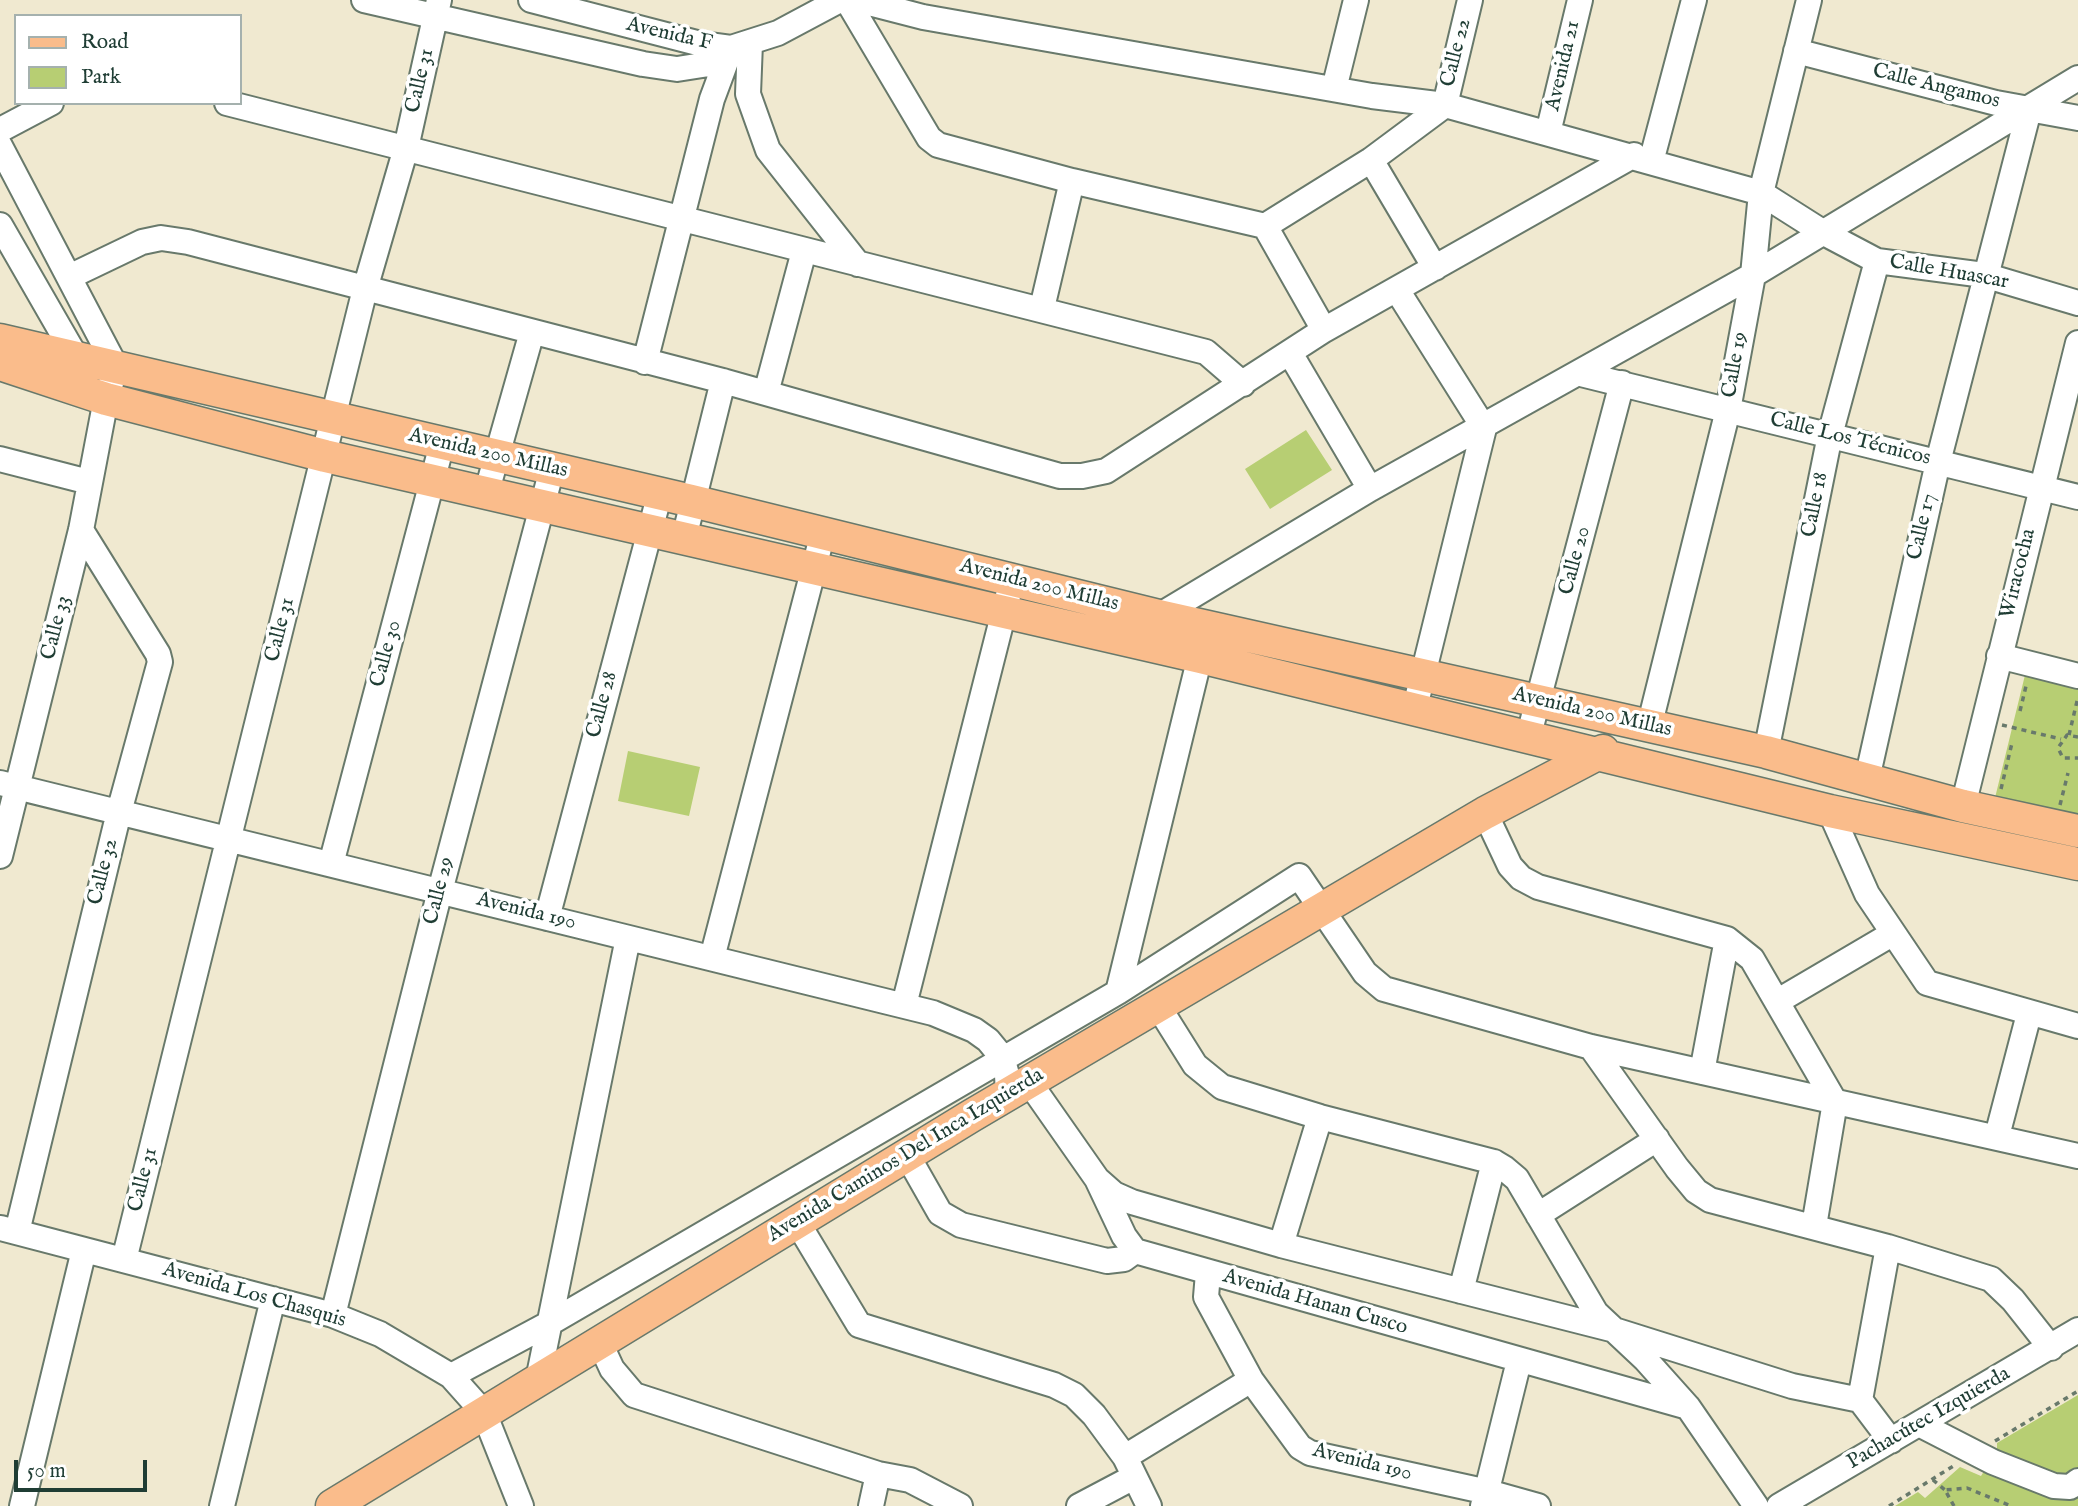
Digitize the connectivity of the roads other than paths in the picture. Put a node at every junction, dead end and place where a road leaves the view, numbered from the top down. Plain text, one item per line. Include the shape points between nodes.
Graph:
1 (364, 0) edge
2 (531, 0) edge
3 (840, 0) edge
4 (847, 0) edge
5 (857, 0) edge
6 (1356, 0) edge
7 (1470, 0) edge
8 (1580, 0) edge
9 (1694, 0) edge
10 (1809, 0) edge
11 (812, 6) edge
12 (438, 9) edge
13 (741, 46) junction
14 (1796, 51) junction
15 (2078, 78) edge
16 (1334, 89) junction
17 (47, 105) edge
18 (235, 105) edge
19 (1445, 105) junction
20 (2029, 110) junction
21 (2078, 118) edge
22 (0, 130) edge
23 (1548, 132) junction
24 (0, 146) edge
25 (406, 148) junction
26 (1643, 158) junction
27 (1371, 160) junction
28 (1072, 181) junction
29 (1761, 192) junction
30 (680, 218) junction
31 (0, 225) edge
32 (1265, 226) junction
33 (1824, 233) junction
34 (804, 251) junction
35 (1877, 261) junction
36 (858, 264) junction
37 (1435, 268) junction
38 (1753, 275) junction
39 (1984, 275) junction
40 (69, 276) junction
41 (365, 289) junction
42 (1397, 290) junction
43 (2078, 303) edge
44 (1042, 308) junction
45 (1324, 330) junction
46 (532, 332) junction
47 (0, 341) edge
48 (2078, 343) edge
49 (1290, 353) junction
50 (76, 357) junction
51 (645, 362) junction
52 (0, 364) edge
53 (116, 367) junction
54 (1581, 374) junction
55 (723, 381) junction
56 (1622, 383) junction
57 (1243, 384) junction
58 (766, 393) junction
59 (106, 399) junction
60 (1728, 410) junction
61 (333, 419) junction
62 (1484, 428) junction
63 (1829, 435) junction
64 (442, 444) junction
65 (325, 456) junction
66 (497, 456) junction
67 (0, 459) edge
68 (1938, 462) junction
69 (552, 469) junction
70 (432, 481) junction
71 (89, 482) junction
72 (2041, 488) junction
73 (1370, 489) junction
74 (486, 494) junction
75 (660, 494) junction
76 (2078, 497) edge
77 (692, 501) junction
78 (542, 507) junction
79 (81, 530) junction
80 (650, 531) junction
81 (822, 533) junction
82 (684, 538) junction
83 (813, 569) junction
84 (1013, 580) junction
85 (1004, 613) junction
86 (1159, 616) junction
87 (1208, 626) junction
88 (1121, 639) junction
89 (1999, 656) junction
90 (1200, 657) junction
91 (1424, 674) junction
92 (2078, 676) edge
93 (1539, 702) junction
94 (1414, 711) junction
95 (1649, 727) junction
96 (1528, 738) junction
97 (1766, 752) junction
98 (1597, 754) junction
99 (1867, 779) junction
100 (9, 785) edge
101 (1963, 806) junction
102 (1830, 811) junction
103 (119, 812) junction
104 (1485, 813) junction
105 (2068, 823) edge
106 (229, 839) junction
107 (0, 856) edge
108 (331, 864) junction
109 (2078, 864) edge
110 (440, 891) junction
111 (1321, 910) junction
112 (547, 918) junction
113 (1892, 934) junction
114 (628, 938) junction
115 (1727, 939) junction
116 (712, 958) junction
117 (1118, 992) junction
118 (1778, 1001) junction
119 (904, 1006) junction
120 (1158, 1006) junction
121 (2029, 1014) junction
122 (2078, 1026) edge
123 (1591, 1047) junction
124 (1002, 1058) junction
125 (1702, 1072) junction
126 (1018, 1088) junction
127 (1835, 1102) junction
128 (1320, 1117) junction
129 (1997, 1136) junction
130 (1657, 1139) junction
131 (907, 1155) junction
132 (2078, 1156) edge
133 (1494, 1162) junction
134 (1097, 1179) junction
135 (1538, 1215) junction
136 (796, 1222) junction
137 (1814, 1226) junction
138 (8, 1230) edge
139 (1282, 1245) junction
140 (1888, 1247) junction
141 (84, 1250) junction
142 (1135, 1251) junction
143 (124, 1260) junction
144 (1208, 1273) junction
145 (1461, 1291) junction
146 (273, 1299) junction
147 (333, 1315) junction
148 (550, 1323) junction
149 (1611, 1329) junction
150 (2078, 1330) edge
151 (600, 1343) junction
152 (2051, 1348) junction
153 (1519, 1360) junction
154 (451, 1376) junction
155 (538, 1380) junction
156 (1251, 1380) junction
157 (1860, 1401) junction
158 (1688, 1407) junction
159 (484, 1413) junction
160 (1919, 1424) junction
161 (1891, 1441) junction
162 (1128, 1467) junction
163 (878, 1474) junction
164 (2078, 1481) edge
165 (1486, 1499) edge
166 (22, 1506) edge
167 (222, 1506) edge
168 (331, 1506) edge
169 (521, 1506) edge
170 (871, 1506) edge
171 (960, 1506) edge
172 (1079, 1506) edge
173 (1149, 1506) edge
174 (1538, 1506) edge
175 (1756, 1506) edge
176 (1779, 1506) edge

1 - 12 street
2 - 13 street, Avenida F via 701,44
3 - 11 street
4 - 28 street via 929,138 948,149
5 - 16 street, Calle Huascar via 923,17
6 - 16 street
7 - 19 street, Calle 22
8 - 23 street, Avenida 21
9 - 26 street
10 - 14 street, Calle 19
11 - 13 street
12 - 13 street via 677,69 709,64
12 - 25 street, Calle 31
13 - 30 street via 712,99
13 - 36 street via 748,94 768,150
14 - 20 street, Calle Angamos
14 - 29 street, Calle 19
15 - 20 street
16 - 19 street, Calle Huascar
17 - 22 street
18 - 25 street
19 - 23 street, Calle Huascar
19 - 27 street
20 - 21 street, Calle Angamos
20 - 33 street
20 - 39 street, Calle 17
23 - 26 street, Calle Huascar
24 - 40 street
25 - 30 street
25 - 41 street, Calle 31
26 - 29 street, Calle Huascar
26 - 37 street
27 - 32 street
27 - 37 street
28 - 32 street
28 - 44 street
29 - 33 street, Calle Huascar
29 - 38 street, Calle 19
30 - 34 street
30 - 51 street
31 - 50 street
32 - 45 street
33 - 35 street, Calle Huascar
33 - 38 street
34 - 36 street
34 - 58 street
35 - 39 street, Calle Huascar
35 - 63 street, Calle 18
36 - 44 street
37 - 42 street
38 - 54 street
38 - 60 street, Calle 19
39 - 43 street, Calle Huascar
39 - 68 street, Calle 17
40 - 41 street via 142,242 161,238
40 - 53 street
41 - 46 street
41 - 61 street, Calle 31
42 - 45 street
42 - 62 street
44 - 57 street via 1206,352
45 - 49 street
46 - 51 street
46 - 66 street
47 - 50 main road, Avenida 200 Millas
48 - 72 street, Wiracocha
49 - 57 street
49 - 73 street
50 - 53 main road, Avenida 200 Millas
51 - 55 street
52 - 59 main road, Avenida 200 Millas
53 - 59 street, Calle 33
53 - 61 main road, Avenida 200 Millas
54 - 56 street, Calle Los Técnicos
54 - 62 street
55 - 58 street
55 - 77 street
56 - 60 street, Calle Los Técnicos
56 - 93 street, Calle 20
57 - 58 street via 1106,471 1082,476 1060,476
59 - 65 main road, Avenida 200 Millas
59 - 71 street, Calle 33
60 - 63 street, Calle Los Técnicos
60 - 95 street, Calle 19
61 - 64 main road, Avenida 200 Millas
61 - 65 street, Calle 31
62 - 73 street
62 - 91 street
63 - 68 street, Calle Los Técnicos
63 - 97 street, Calle 18
64 - 66 main road, Avenida 200 Millas
64 - 70 street, Calle 30
65 - 70 main road, Avenida 200 Millas
65 - 106 street, Calle 31
66 - 69 main road, Avenida 200 Millas
66 - 74 street
67 - 71 street
68 - 72 street, Calle Los Técnicos
68 - 99 street, Calle 17
69 - 75 main road, Avenida 200 Millas
69 - 78 street, Calle 29
70 - 74 main road, Avenida 200 Millas
70 - 108 street, Calle 30
71 - 79 street, Calle 33
72 - 76 street, Calle Los Técnicos
72 - 89 street, Wiracocha
73 - 86 street
74 - 78 main road, Avenida 200 Millas
75 - 77 main road, Avenida 200 Millas
75 - 80 street, Calle 28
77 - 81 main road, Avenida 200 Millas
77 - 82 street
78 - 80 main road, Avenida 200 Millas
78 - 110 street, Calle 29
79 - 100 street, Calle 33
79 - 103 street, Calle 32 via 160,662
80 - 82 main road, Avenida 200 Millas
80 - 112 street, Calle 28
81 - 83 street
81 - 84 main road, Avenida 200 Millas
82 - 83 main road, Avenida 200 Millas
83 - 85 main road, Avenida 200 Millas
83 - 116 street
84 - 85 street
84 - 86 main road, Avenida 200 Millas
85 - 88 main road, Avenida 200 Millas
85 - 119 street
86 - 87 main road, Avenida 200 Millas
86 - 88 street
87 - 90 street
87 - 91 main road, Avenida 200 Millas
88 - 90 main road, Avenida 200 Millas
89 - 92 street
89 - 101 street, Wiracocha
90 - 94 main road, Avenida 200 Millas
90 - 117 street
91 - 93 main road, Avenida 200 Millas
91 - 94 street
93 - 95 main road, Avenida 200 Millas
93 - 96 street, Calle 20
94 - 96 main road, Avenida 200 Millas
95 - 97 main road, Avenida 200 Millas
95 - 98 main road, Avenida Caminos Del Inca Izquierda
96 - 98 main road, Avenida 200 Millas
97 - 99 main road, Avenida 200 Millas
98 - 102 main road, Avenida 200 Millas
98 - 104 main road, Avenida Caminos Del Inca Izquierda
99 - 101 main road, Avenida 200 Millas
100 - 103 street, Avenida 190
100 - 107 street, Calle 33
101 - 105 main road, Avenida 200 Millas
102 - 109 main road, Avenida 200 Millas
102 - 113 street via 1867,894
103 - 106 street, Avenida 190
103 - 138 street, Calle 32
104 - 111 main road, Avenida Caminos Del Inca Izquierda
104 - 115 street via 1510,866 1538,887
106 - 108 street, Avenida 190
106 - 143 street, Calle 31
108 - 110 street, Avenida 190
110 - 112 street, Avenida 190
110 - 147 street, Calle 29
111 - 117 street, Avenida Caminos Del Inca Izquierda via 1299,876
111 - 120 main road, Avenida Caminos Del Inca Izquierda
111 - 123 street via 1364,973 1384,989
112 - 114 street, Avenida 190
113 - 118 street
113 - 121 street via 1927,983
114 - 116 street, Avenida 190
114 - 148 street
115 - 118 street via 1752,959
115 - 125 street
116 - 119 street, Avenida 190
117 - 124 street, Avenida Caminos Del Inca Izquierda
118 - 127 street
119 - 124 street, Avenida 190 via 974,1030
120 - 126 main road, Avenida Caminos Del Inca Izquierda
120 - 128 street via 1195,1065 1222,1087
121 - 122 street
121 - 129 street
123 - 125 street
123 - 130 street
124 - 126 street
124 - 148 street, Avenida Caminos Del Inca Izquierda
125 - 127 street
126 - 131 main road, Avenida Caminos Del Inca Izquierda
126 - 134 street
127 - 129 street
127 - 137 street
128 - 133 street
128 - 139 street
129 - 132 street
130 - 135 street
130 - 137 street via 1686,1179 1710,1200
131 - 136 main road, Avenida Caminos Del Inca Izquierda
131 - 142 street via 940,1213 961,1225 1107,1261 1124,1259
133 - 135 street via 1517,1180
133 - 145 street
134 - 139 street via 1132,1202
134 - 142 street
135 - 149 street via 1596,1314
136 - 151 main road, Avenida Caminos Del Inca Izquierda
136 - 162 street via 859,1325 1074,1395 1094,1415
137 - 140 street
138 - 141 street, Avenida Los Chasquis
139 - 145 street
140 - 152 street via 1991,1279
140 - 157 street
141 - 143 street, Avenida Los Chasquis
141 - 166 street
142 - 144 street, Avenida Hanan Cusco
143 - 146 street, Avenida Los Chasquis
144 - 153 street, Avenida Hanan Cusco
144 - 156 street, Avenida 190 via 1206,1297
145 - 149 street
146 - 147 street, Avenida Los Chasquis
146 - 167 street
147 - 154 street, Avenida Los Chasquis via 380,1334
148 - 154 street, Avenida Caminos Del Inca Izquierda
148 - 155 street
149 - 157 street via 1792,1386
149 - 158 street
150 - 152 street, Pachacútec Izquierda
151 - 155 main road, Avenida Caminos Del Inca Izquierda
151 - 163 street via 611,1369 634,1395
152 - 160 street, Pachacútec Izquierda
153 - 158 street, Avenida Hanan Cusco
153 - 165 street
154 - 159 street, Avenida Los Chasquis
155 - 159 main road, Avenida Caminos Del Inca Izquierda
156 - 162 street
156 - 165 street, Avenida 190 via 1291,1438 1310,1452
157 - 161 street
158 - 175 street
159 - 168 main road, Avenida Caminos Del Inca Izquierda
159 - 169 street
160 - 161 street, Pachacútec Izquierda
160 - 164 street via 1993,1462 2054,1486 2070,1487
161 - 176 street, Pachacútec Izquierda
162 - 172 street
162 - 173 street
163 - 170 street
163 - 171 street via 910,1480
165 - 174 street, Avenida 190

